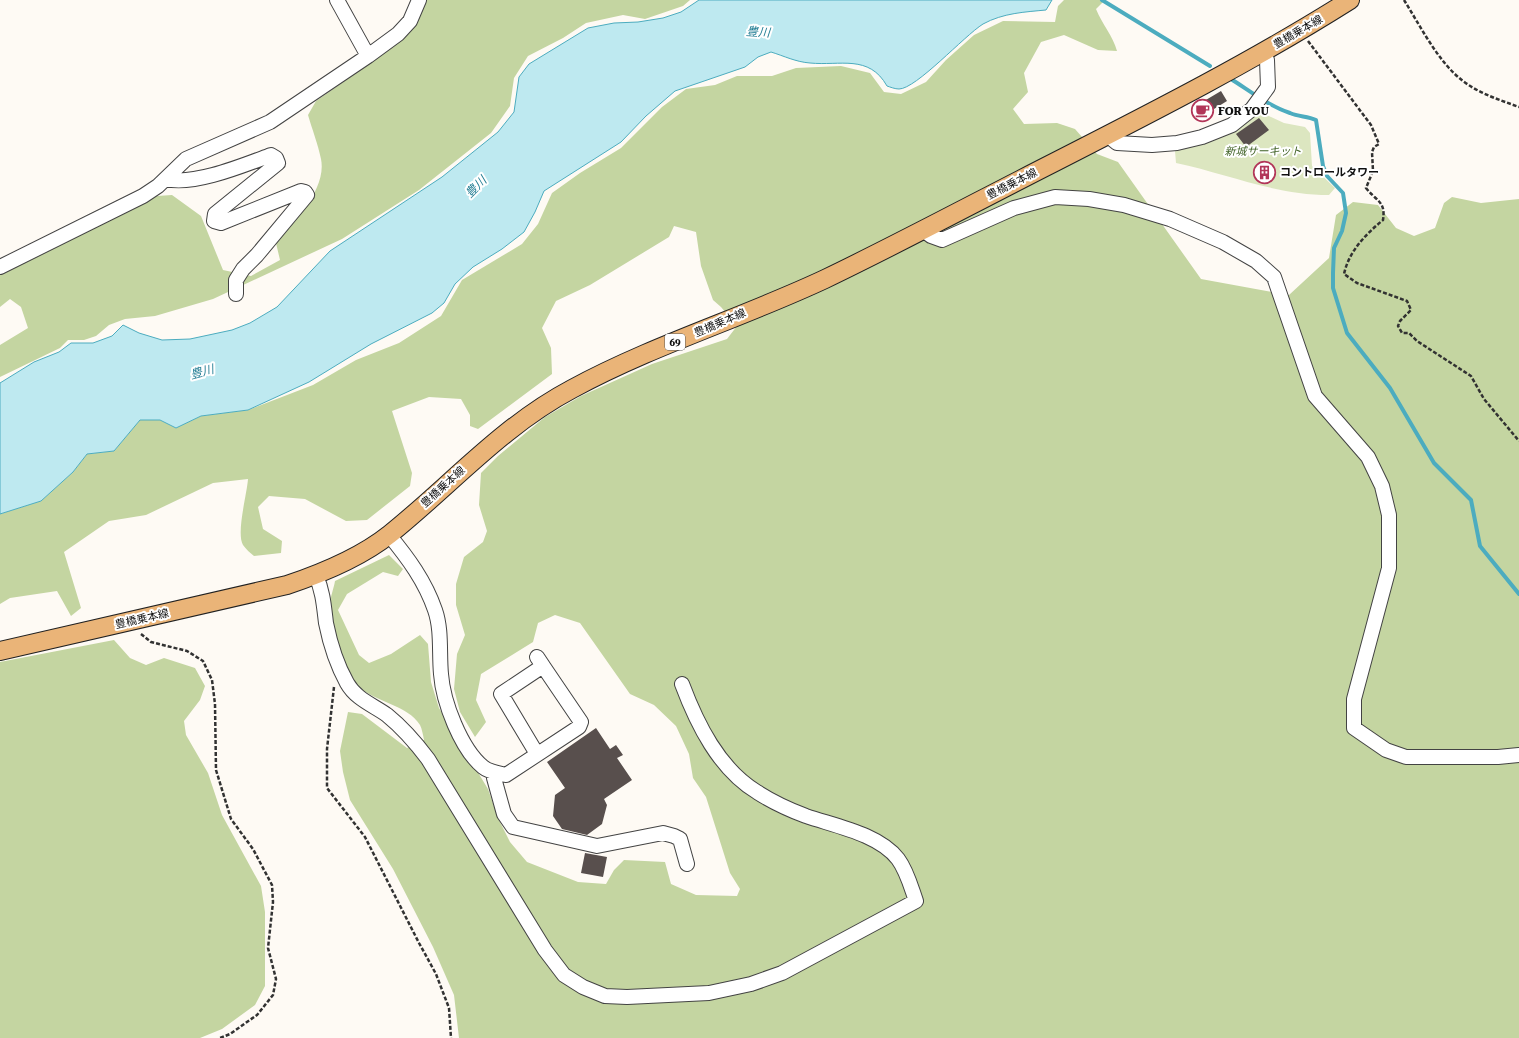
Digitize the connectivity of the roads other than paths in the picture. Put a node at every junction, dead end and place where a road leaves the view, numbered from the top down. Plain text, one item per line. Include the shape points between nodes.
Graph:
1 (337, 0) edge
2 (419, 0) edge
3 (1350, 0) edge
4 (1263, 52) junction
5 (368, 56) junction
6 (1107, 136) junction
7 (166, 179) junction
8 (923, 230) junction
9 (0, 267) edge
10 (236, 294) dead end
11 (389, 535) junction
12 (316, 576) junction
13 (0, 651) edge
14 (682, 684) dead end
15 (537, 754) junction
16 (1519, 754) edge
17 (496, 773) junction
18 (686, 864) dead end

1 - 5 street
2 - 5 street via 410,21 398,34
3 - 4 main road, 豊橋乗本線 / 69
4 - 6 main road, 豊橋乗本線 / 69
4 - 6 street via 1267,60 1268,86 1252,110 1232,125 1178,143 1117,143
5 - 7 street via 270,122 186,159
6 - 8 main road, 豊橋乗本線 / 69
7 - 9 street via 143,196
7 - 10 street via 174,181 222,174 271,155 276,158 278,163 215,214 214,221 221,223 301,191 308,196 243,269 236,280
8 - 11 main road, 豊橋乗本線 / 69 via 822,280 621,364 573,388 533,411 490,445
8 - 16 street via 942,240 1014,208 1056,197 1089,199 1124,205 1170,219 1223,242 1256,262 1274,277 1315,396 1368,457 1382,486 1389,515 1389,568 1354,699 1354,728 1386,750 1406,757 1498,757
11 - 12 main road, 豊橋乗本線 / 69 via 357,556
11 - 17 street via 411,561 426,587 436,612 440,636 441,675 452,720 474,758 484,768
12 - 13 main road, 豊橋乗本線 / 69 via 236,598
12 - 14 street via 321,586 327,625 336,657 348,683 357,695 387,715 411,736 428,759 541,944 564,975 604,996 709,993 750,984 782,972 916,901 898,859 883,846 862,834 804,816 756,792 736,776 714,749 693,713
15 - 15 street via 500,694 540,661 581,722 579,727
15 - 17 street via 506,775
17 - 18 street via 494,778 504,814 513,826 597,846 669,834 680,839

